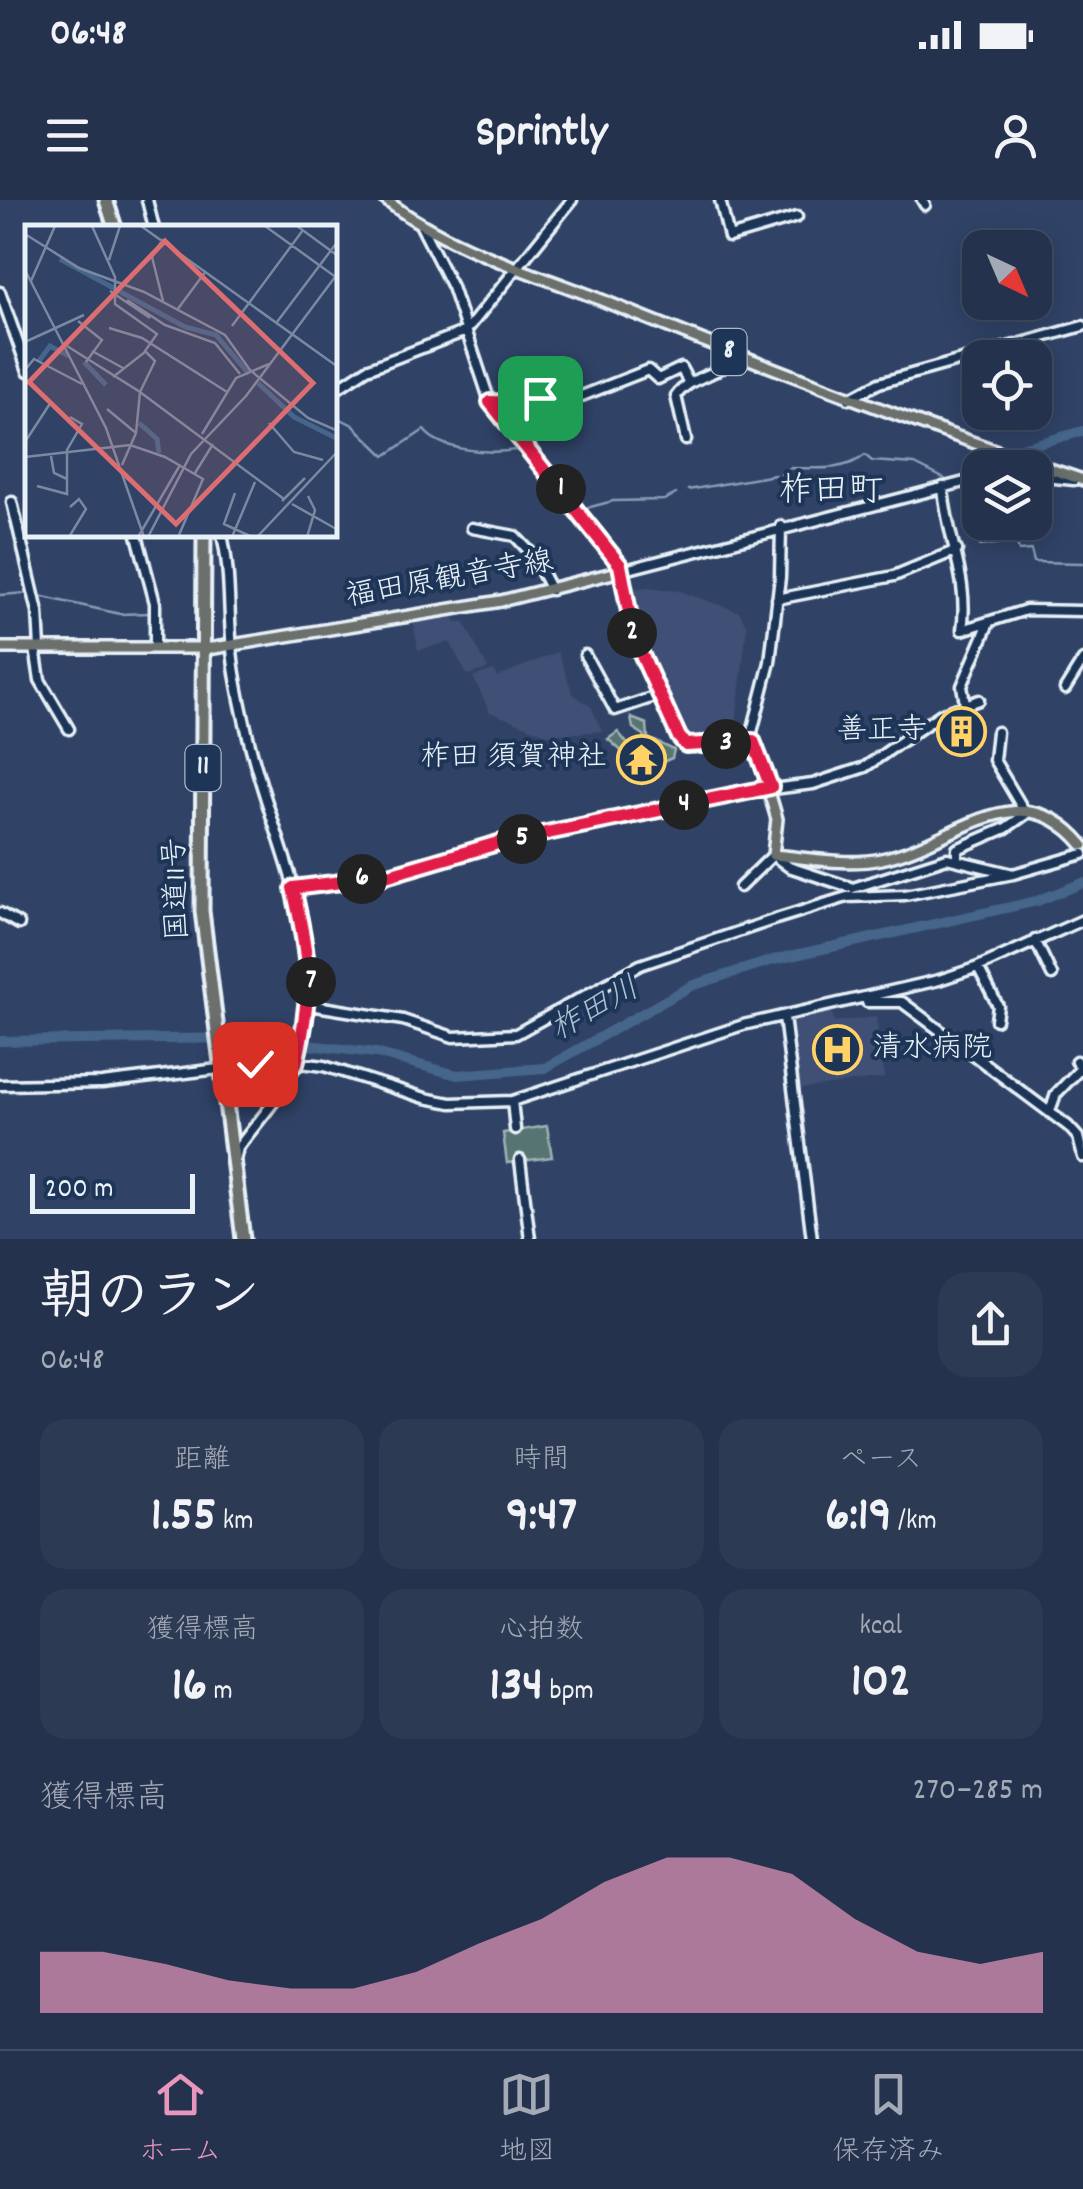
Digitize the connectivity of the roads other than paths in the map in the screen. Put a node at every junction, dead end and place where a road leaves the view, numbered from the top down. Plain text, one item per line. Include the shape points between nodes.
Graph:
1 (106, 200) edge
2 (146, 200) edge
3 (386, 200) edge
4 (572, 200) edge
5 (720, 200) edge
6 (797, 218) dead end
7 (113, 225) edge
8 (153, 225) edge
9 (422, 226) junction
10 (520, 267) junction
11 (0, 292) edge
12 (1083, 326) edge
13 (466, 331) junction
14 (736, 355) junction
15 (25, 363) edge
16 (689, 383) junction
17 (338, 388) edge
18 (848, 400) junction
19 (490, 402) junction
20 (686, 440) dead end
21 (993, 450) edge
22 (1052, 470) edge
23 (1052, 478) edge
24 (1083, 481) edge
25 (962, 482) edge
26 (943, 487) junction
27 (12, 502) dead end
28 (781, 526) junction
29 (472, 528) dead end
30 (138, 538) edge
31 (204, 538) edge
32 (223, 538) edge
33 (957, 550) junction
34 (621, 571) junction
35 (551, 590) junction
36 (776, 599) junction
37 (1083, 610) edge
38 (988, 625) junction
39 (231, 646) junction
40 (0, 648) edge
41 (37, 648) junction
42 (155, 648) junction
43 (203, 649) junction
44 (585, 655) dead end
45 (1082, 661) edge
46 (1066, 689) dead end
47 (660, 695) junction
48 (980, 700) dead end
49 (965, 703) junction
50 (69, 729) dead end
51 (997, 732) dead end
52 (750, 740) junction
53 (771, 787) junction
54 (1026, 811) junction
55 (1083, 846) edge
56 (1083, 854) edge
57 (774, 855) junction
58 (956, 859) junction
59 (1012, 874) junction
60 (740, 886) dead end
61 (293, 888) junction
62 (847, 893) junction
63 (0, 913) edge
64 (1083, 920) edge
65 (19, 924) dead end
66 (1035, 940) junction
67 (978, 968) junction
68 (1052, 975) dead end
69 (917, 986) junction
70 (897, 1000) junction
71 (838, 1003) junction
72 (310, 1005) junction
73 (784, 1017) junction
74 (996, 1020) dead end
75 (1076, 1061) dead end
76 (296, 1064) junction
77 (222, 1068) junction
78 (0, 1085) edge
79 (512, 1101) junction
80 (1050, 1111) junction
81 (515, 1129) dead end
82 (1083, 1157) edge
83 (520, 1160) dead end
84 (234, 1166) junction
85 (243, 1239) edge
86 (530, 1239) edge
87 (812, 1239) edge

1 - 7 highway
2 - 8 street
3 - 9 main road, 8
4 - 10 street
5 - 6 street via 730,237
9 - 10 main road, 8
9 - 13 street
10 - 13 street
10 - 14 main road, 8
11 - 15 street
12 - 18 street via 878,383
13 - 17 street via 367,369
13 - 19 street
14 - 16 street via 721,372
14 - 18 main road, 8
16 - 19 street via 681,368 658,379 648,370 574,399
16 - 20 street via 675,404
18 - 21 main road, 8
19 - 34 street
22 - 24 main road, 8
23 - 24 street
25 - 26 street
26 - 28 street
26 - 33 street
27 - 41 street via 38,612
28 - 34 street
28 - 36 street
29 - 35 street via 515,536
30 - 42 street via 155,603
31 - 43 highway, 国道11号 / 11
32 - 39 street
33 - 36 street via 894,576
33 - 38 street via 966,602 962,630
34 - 35 main road, 福田原観音寺線
34 - 47 main road via 626,614
35 - 39 main road, 福田原観音寺線
36 - 52 street via 770,662
37 - 38 street via 1026,610
38 - 49 street via 962,686
39 - 43 main road, 福田原観音寺線
39 - 61 street via 250,744
40 - 41 main road, 福田原観音寺線
41 - 42 main road, 福田原観音寺線
41 - 50 street via 40,680
42 - 43 main road, 福田原観音寺線
43 - 77 highway, 国道11号 / 11 via 202,895
44 - 47 street via 616,710
45 - 46 street
47 - 52 main road via 686,745
48 - 49 street
49 - 53 street via 850,774
51 - 54 street via 993,752 1000,776
52 - 53 main road
53 - 57 main road
53 - 61 street via 498,843 382,877
54 - 55 main road via 1057,821
54 - 57 main road via 997,814 880,860
54 - 58 street via 1006,828 957,849
56 - 59 street
57 - 60 street
57 - 62 street
58 - 59 street
58 - 62 street
59 - 62 street via 906,895
61 - 72 street via 310,968
62 - 72 street via 640,965 516,1034 453,1037 403,1020
63 - 65 street
64 - 66 street
66 - 67 street
66 - 68 street
67 - 69 street
67 - 74 street via 998,1006
69 - 70 street
69 - 71 street
70 - 71 street
70 - 80 street
71 - 73 street
72 - 76 street
73 - 79 street via 705,1036
73 - 87 street
75 - 80 street via 1081,1068 1056,1094
76 - 77 street
76 - 79 street via 451,1103
76 - 84 street via 238,1148
77 - 78 street via 102,1083
77 - 84 highway, 国道11号 / 11
79 - 81 street
80 - 82 street via 1074,1131
83 - 86 street
84 - 85 highway, 国道11号 / 11

